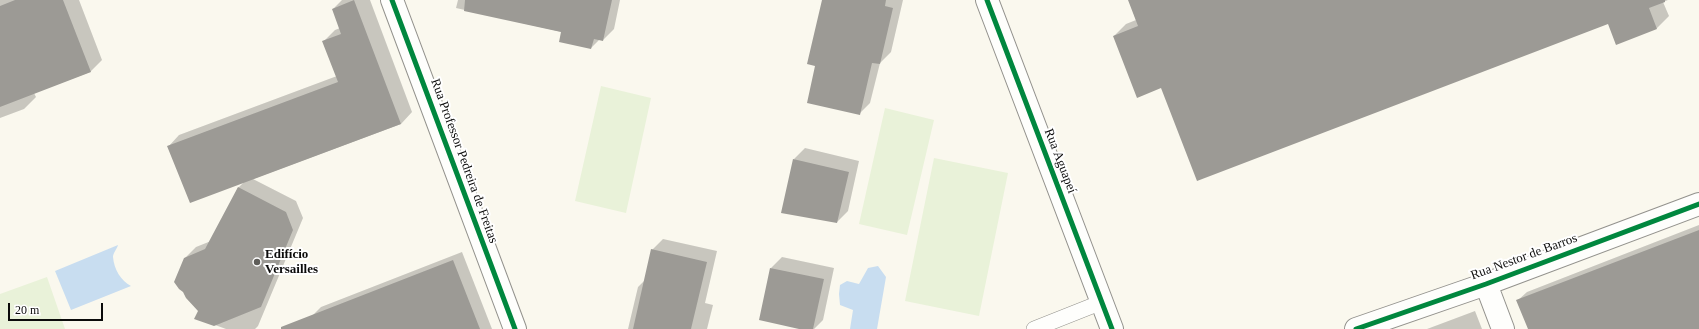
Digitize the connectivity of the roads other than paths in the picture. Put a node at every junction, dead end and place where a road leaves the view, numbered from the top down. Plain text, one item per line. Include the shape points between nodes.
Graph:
1 (392, 0) edge
2 (987, 0) edge
3 (1699, 204) edge
4 (1486, 284) junction
5 (1102, 302) junction
6 (515, 329) edge
7 (1034, 329) edge
8 (1112, 329) edge
9 (1356, 329) edge
10 (1503, 329) edge

1 - 6 street, Rua Professor Pedreira de Freitas
2 - 5 street, Rua Aguapeí
3 - 4 street, Rua Nestor de Barros
4 - 9 street, Rua Nestor de Barros
4 - 10 street
5 - 7 lane
5 - 8 street, Rua Aguapeí

